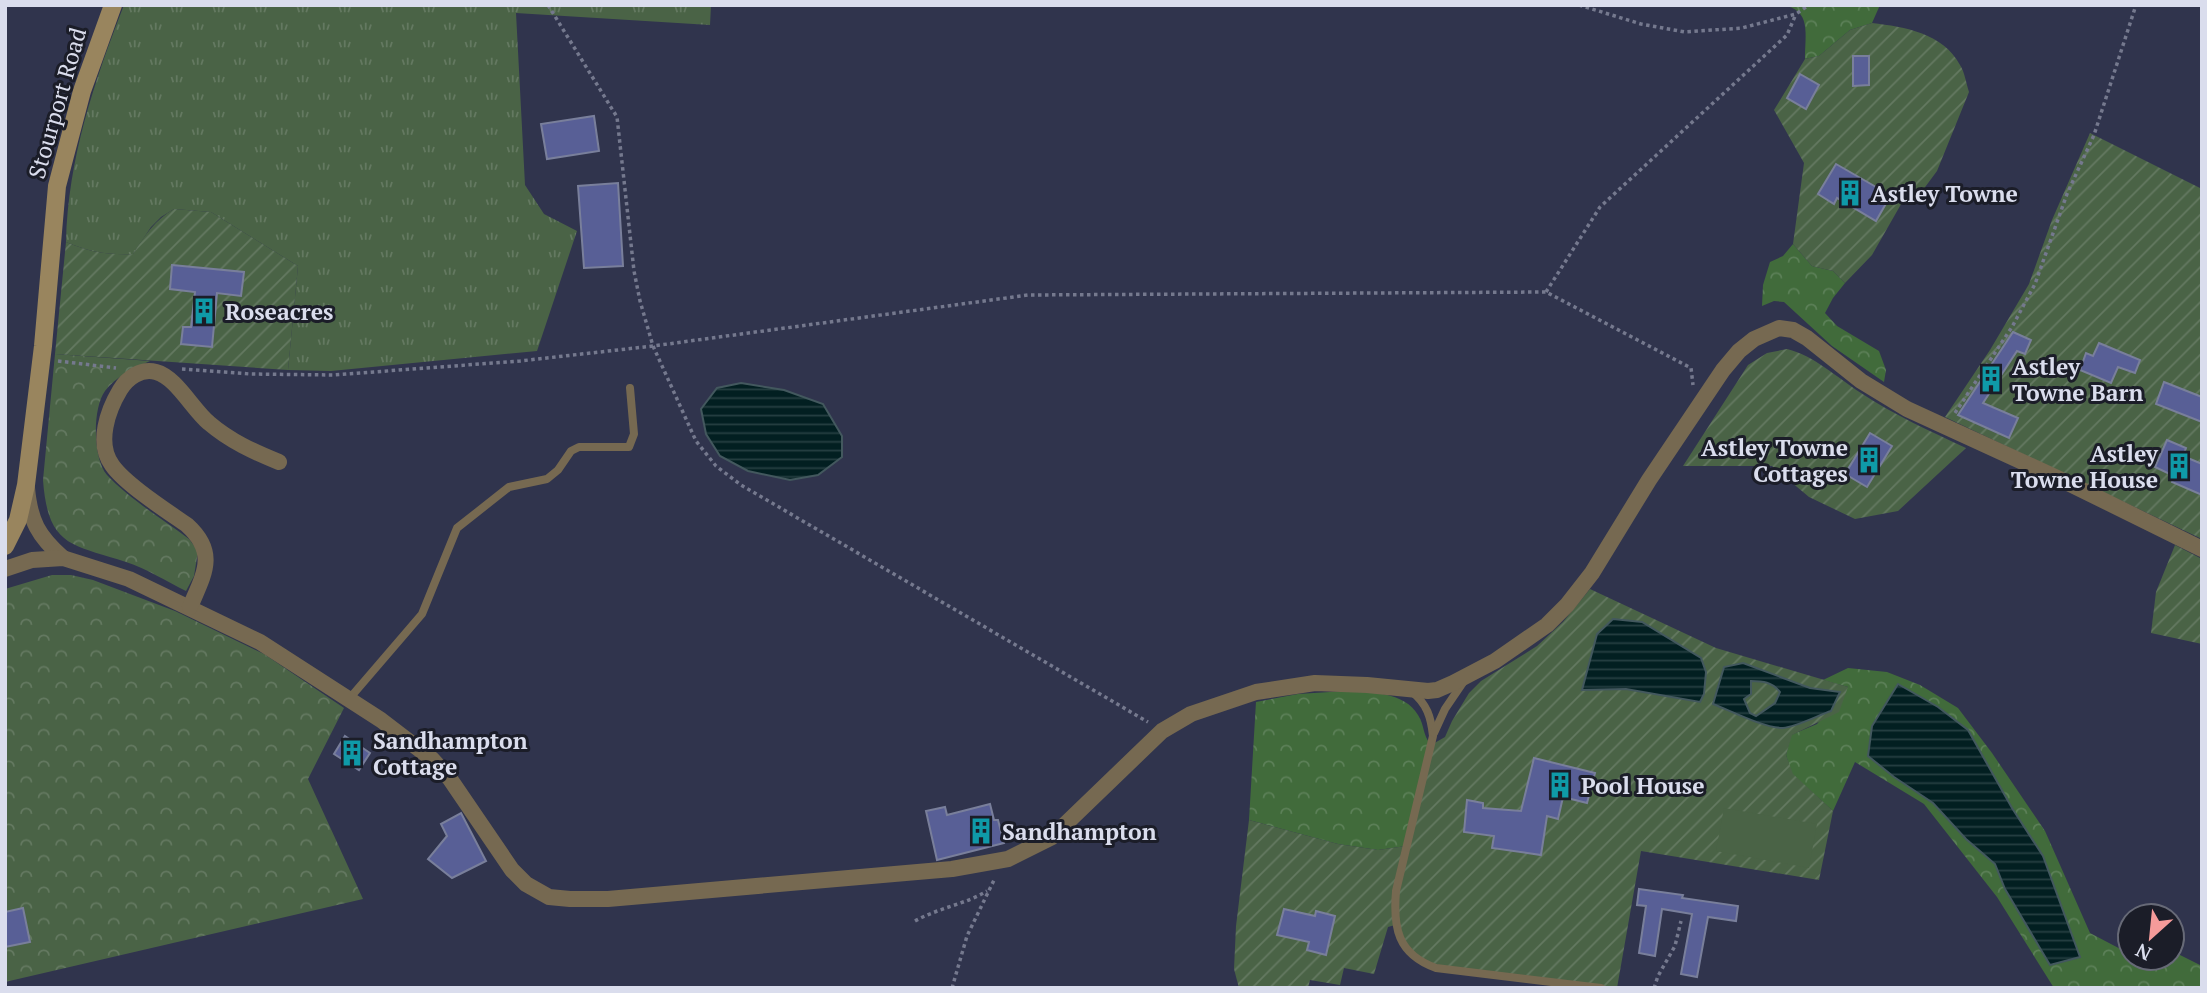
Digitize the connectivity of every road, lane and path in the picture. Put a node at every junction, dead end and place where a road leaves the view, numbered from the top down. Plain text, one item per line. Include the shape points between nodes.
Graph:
1 (113, 5) edge
2 (548, 5) edge
3 (1579, 5) edge
4 (1809, 5) edge
5 (2136, 5) edge
6 (1796, 14) junction
7 (1546, 292) junction
8 (653, 346) junction
9 (42, 360) junction
10 (183, 369) dead end
11 (144, 371) junction
12 (630, 387) dead end
13 (1693, 388) dead end
14 (1945, 427) junction
15 (279, 462) dead end
16 (26, 485) junction
17 (5, 545) edge
18 (2202, 549) edge
19 (63, 558) junction
20 (5, 569) edge
21 (190, 607) junction
22 (1471, 673) junction
23 (1410, 690) junction
24 (349, 699) junction
25 (1161, 731) junction
26 (1433, 736) junction
27 (1008, 859) junction
28 (989, 890) junction
29 (915, 920) dead end
30 (1681, 921) dead end
31 (952, 988) edge
32 (1601, 988) edge
33 (1654, 988) edge

1 - 9 main road, Stourport Road via 82,90 57,186
2 - 8 path via 617,117 634,271
3 - 6 path via 1685,32 1742,28
4 - 6 path
5 - 14 path via 2094,135 2035,284
6 - 7 path via 1787,35 1600,207
7 - 8 path via 1028,295
7 - 13 path via 1691,368
8 - 10 path via 363,374
8 - 25 path via 696,442 716,466 741,485
9 - 11 path
9 - 16 main road, Stourport Road
11 - 15 street via 168,378 219,432
11 - 21 street via 131,377 112,403 106,454 124,478 187,525 204,546 206,563
12 - 24 lane via 634,434 629,447 579,447 547,479 509,487 457,528 422,614
14 - 18 street
14 - 22 street via 1883,394 1793,330 1779,328 1754,339 1723,370 1567,605 1524,642
16 - 17 main road, Stourport Road via 18,520
16 - 19 street via 34,525
19 - 20 street via 32,560
19 - 21 street via 129,579
21 - 24 street via 260,642
22 - 23 street via 1437,690
22 - 26 lane via 1445,709
23 - 25 street via 1315,683 1284,687 1191,713
23 - 26 lane via 1426,708
24 - 27 street via 432,759 512,870 549,897 608,899 814,882
25 - 27 street via 1052,837
26 - 32 lane via 1396,891 1398,936 1410,953 1436,968
27 - 28 path
28 - 29 path
28 - 31 path via 967,936
30 - 33 path via 1675,946

